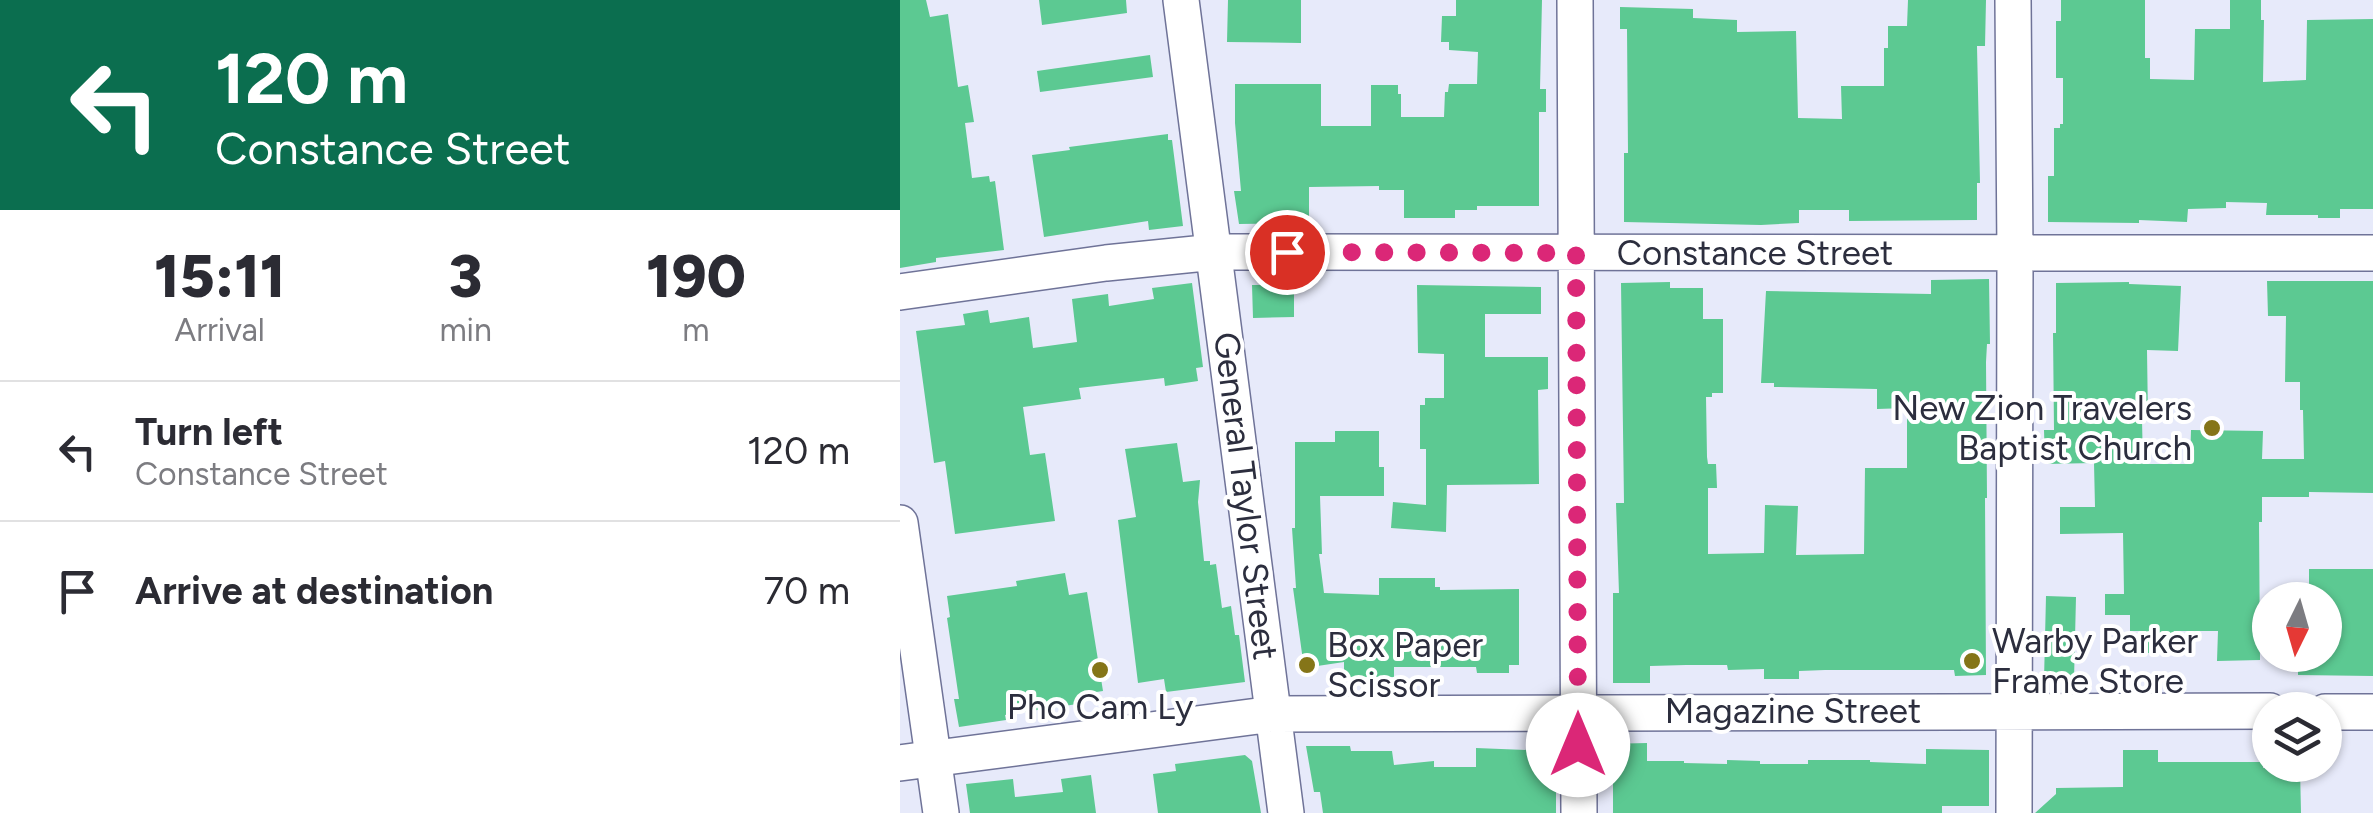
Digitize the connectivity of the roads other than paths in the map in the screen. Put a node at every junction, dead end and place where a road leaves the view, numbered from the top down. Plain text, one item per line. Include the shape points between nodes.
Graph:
1 (1181, 0) edge
2 (1575, 0) edge
3 (2014, 0) edge
4 (1215, 252) junction
5 (1576, 253) junction
6 (2373, 253) edge
7 (2016, 254) junction
8 (900, 292) edge
9 (900, 524) edge
10 (906, 607) edge
11 (911, 678) edge
12 (2015, 710) junction
13 (1578, 711) junction
14 (2252, 712) edge
15 (2342, 712) edge
16 (2373, 712) edge
17 (1273, 714) junction
18 (917, 760) edge
19 (941, 813) edge
20 (1286, 813) edge
21 (1579, 813) edge
22 (2014, 813) edge

1 - 4 street, General Taylor Street
2 - 5 street
3 - 7 street
4 - 5 street, Constance Street
4 - 8 street, Constance Street
4 - 17 street, General Taylor Street
5 - 7 street, Constance Street
5 - 13 street
6 - 7 street, Constance Street
7 - 12 street
9 - 10 street
10 - 11 street
11 - 18 street
12 - 13 street, Magazine Street
12 - 14 street, Magazine Street
12 - 22 street
13 - 17 street, Magazine Street
13 - 21 street
15 - 16 street
17 - 18 street, Magazine Street
17 - 20 street, General Taylor Street
18 - 19 street

